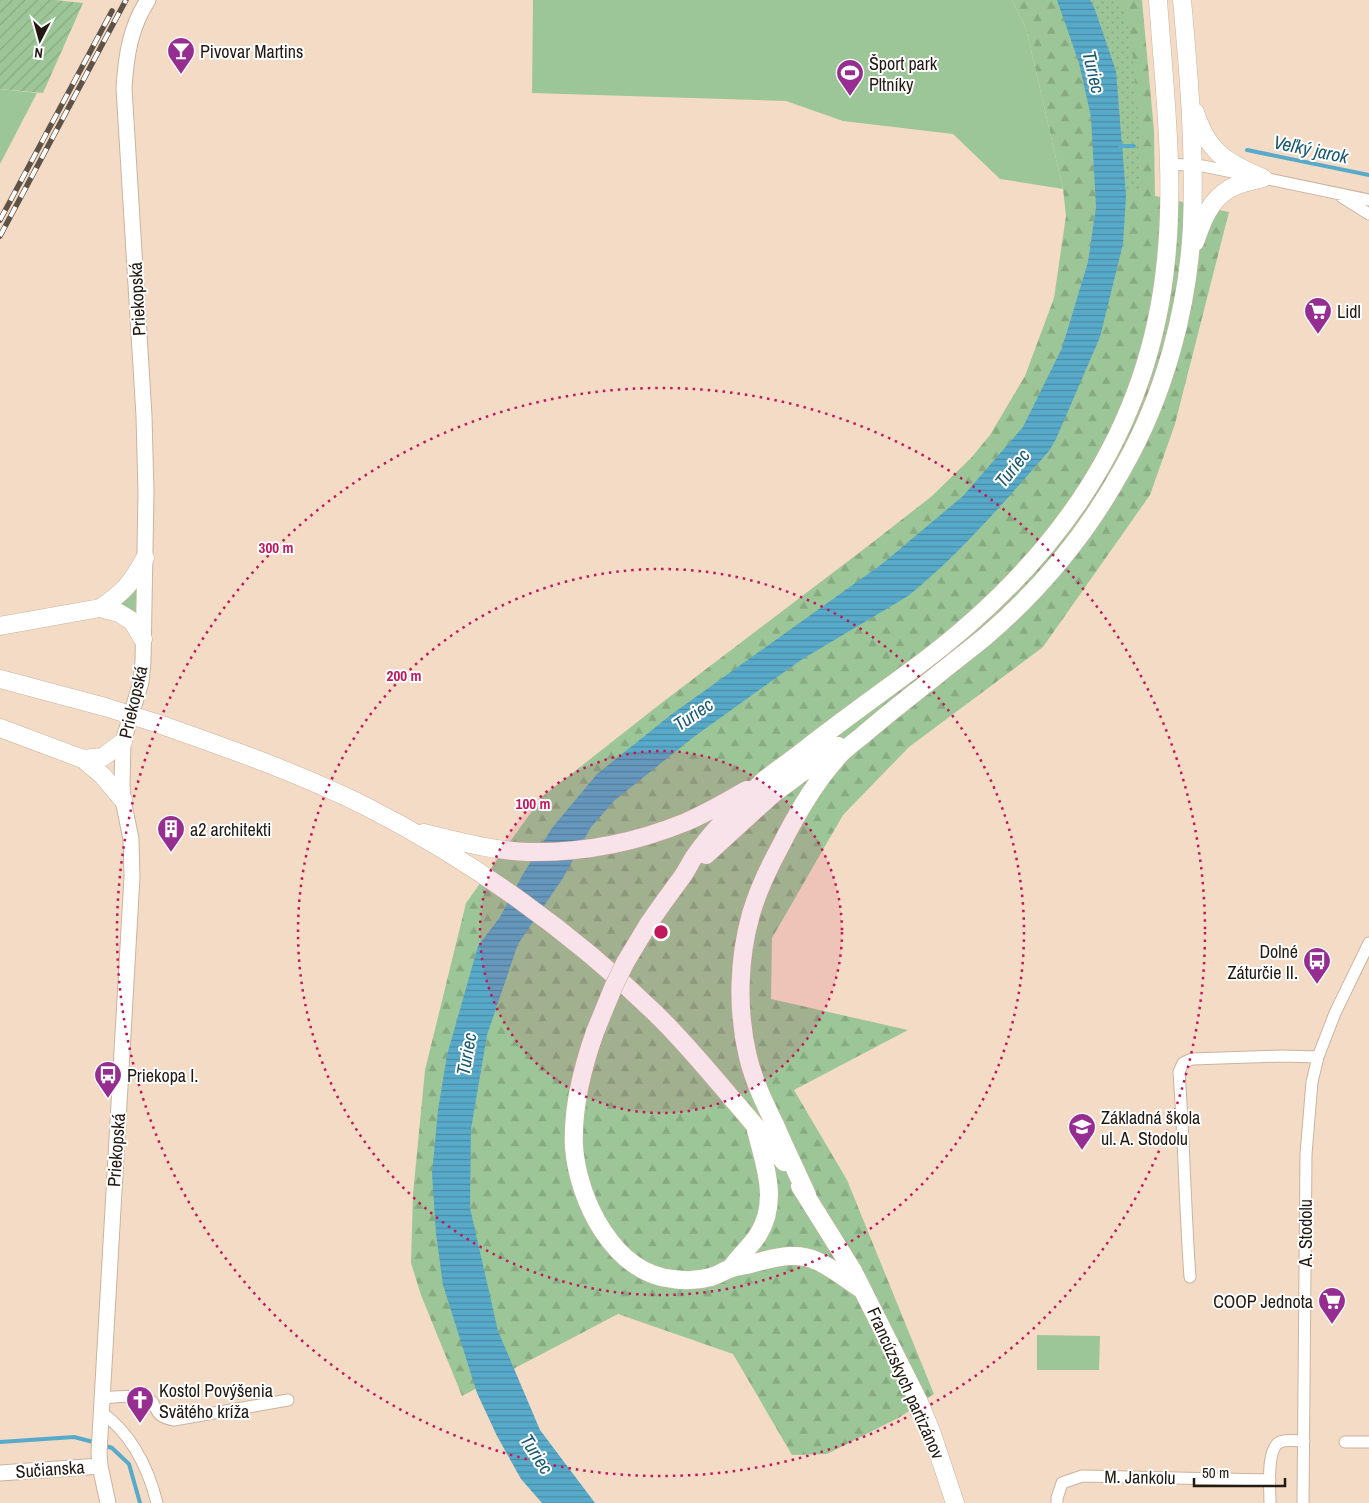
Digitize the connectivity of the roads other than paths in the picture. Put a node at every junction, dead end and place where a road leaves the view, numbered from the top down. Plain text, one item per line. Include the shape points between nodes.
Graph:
1 (1158, 0) edge
2 (1182, 0) edge
3 (145, 4) edge
4 (1191, 102) junction
5 (1168, 164) junction
6 (1192, 165) junction
7 (1263, 178) junction
8 (1334, 192) junction
9 (1369, 200) edge
10 (1369, 214) edge
11 (1188, 261) junction
12 (145, 558) junction
13 (100, 608) junction
14 (0, 626) edge
15 (143, 639) junction
16 (0, 679) edge
17 (891, 710) junction
18 (0, 728) edge
19 (123, 742) junction
20 (83, 759) junction
21 (763, 782) junction
22 (123, 800) junction
23 (410, 830) junction
24 (683, 876) junction
25 (1369, 943) edge
26 (1318, 1057) junction
27 (755, 1125) junction
28 (807, 1196) junction
29 (731, 1268) junction
30 (1190, 1277) dead end
31 (864, 1291) junction
32 (288, 1400) dead end
33 (102, 1405) junction
34 (1304, 1441) junction
35 (1345, 1442) dead end
36 (1369, 1442) edge
37 (100, 1459) junction
38 (0, 1473) edge
39 (1270, 1480) junction
40 (108, 1503) edge
41 (157, 1503) edge
42 (956, 1503) edge
43 (1057, 1503) edge
44 (1270, 1503) edge
45 (1303, 1503) edge

1 - 5 main road
2 - 4 main road
3 - 12 street, Priekopská via 131,37 124,88 144,416
4 - 6 main road
4 - 7 main road via 1210,145 1225,160
5 - 6 street
5 - 21 main road via 1166,259 1151,348 1121,429 1077,506 1031,564 977,617
6 - 7 street
6 - 11 main road via 1192,227
7 - 8 street
7 - 11 main road via 1228,190 1209,208
8 - 9 street
8 - 10 street
11 - 17 main road via 1177,328 1161,383 1137,442 1094,517 1043,581 987,635
12 - 13 main road via 127,588
12 - 15 street, Priekopská
13 - 14 main road
13 - 15 main road via 119,613 132,621
15 - 19 street, Priekopská via 141,682
16 - 23 main road, bridge via 105,707 256,759 322,786
17 - 24 main road via 773,794
17 - 28 main road via 838,756 806,800 766,875 751,913 743,950 742,1021 748,1056 757,1085
18 - 20 main road
19 - 20 main road via 103,757
19 - 22 street, Priekopská
20 - 22 main road
21 - 23 main road via 657,833 560,851 528,852 484,847
21 - 24 main road via 724,820 697,852
22 - 33 street, Priekopská via 131,840 132,878
23 - 27 main road via 492,882 564,934 626,985 658,1015
24 - 29 main road, bridge via 625,963 595,1032 579,1088 574,1148 588,1202 599,1224 625,1258 651,1274 672,1279 711,1277
25 - 26 street, A. Stodolu
26 - 30 street via 1192,1059 1183,1063 1179,1072
26 - 34 street, A. Stodolu via 1312,1082 1306,1154
27 - 28 main road
27 - 29 main road via 768,1181 767,1215 757,1237
28 - 31 main road, Francúzskych partizánov
29 - 31 main road via 779,1256 799,1256 827,1266
31 - 42 main road, Francúzskych partizánov via 918,1400
32 - 33 street via 174,1420 160,1416 154,1404 142,1397
33 - 37 street, Priekopská
33 - 41 street via 139,1454
34 - 39 street via 1281,1441 1275,1446 1271,1456
34 - 45 street, A. Stodolu
35 - 36 street
37 - 38 street, Sučianska
37 - 40 street, Priekopská
39 - 43 street, M. Jankolu via 1082,1476 1062,1483
39 - 44 street

